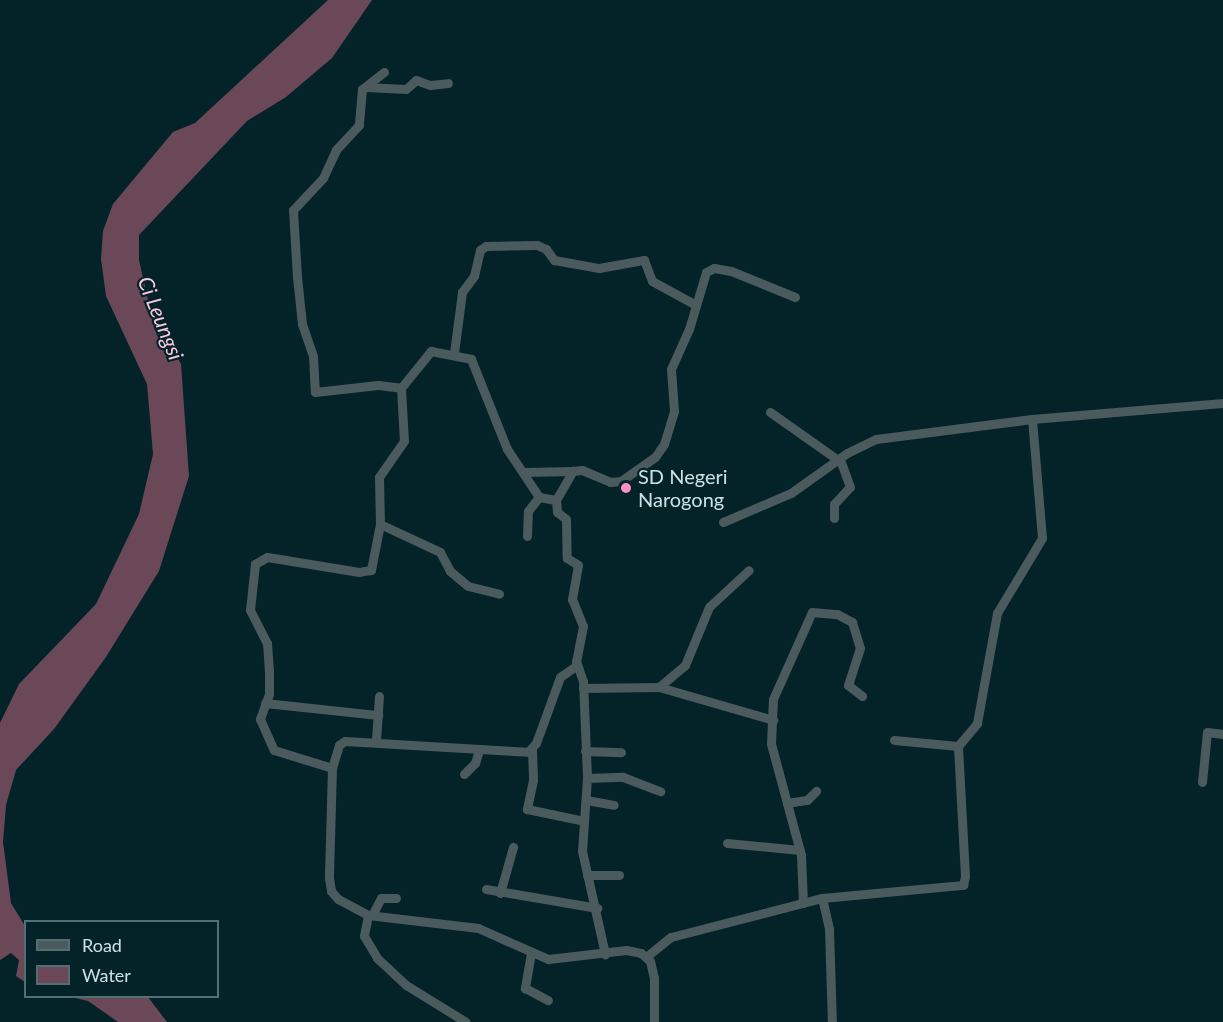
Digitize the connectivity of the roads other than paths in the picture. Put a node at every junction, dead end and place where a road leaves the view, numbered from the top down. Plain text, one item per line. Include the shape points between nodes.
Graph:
1 (384, 72) dead end
2 (448, 83) dead end
3 (365, 87) junction
4 (795, 297) dead end
5 (696, 305) junction
6 (454, 353) junction
7 (401, 388) junction
8 (1223, 403) edge
9 (770, 412) dead end
10 (1032, 419) junction
11 (839, 459) junction
12 (573, 471) junction
13 (525, 472) junction
14 (539, 497) junction
15 (556, 500) junction
16 (834, 518) dead end
17 (723, 522) dead end
18 (380, 524) junction
19 (527, 536) dead end
20 (749, 570) dead end
21 (499, 594) dead end
22 (576, 666) junction
23 (659, 687) junction
24 (583, 688) junction
25 (379, 696) dead end
26 (862, 696) dead end
27 (265, 703) junction
28 (378, 714) junction
29 (773, 720) junction
30 (1223, 734) edge
31 (376, 740) junction
32 (894, 740) dead end
33 (958, 746) junction
34 (479, 750) junction
35 (532, 750) junction
36 (585, 751) junction
37 (621, 752) dead end
38 (332, 768) junction
39 (464, 774) dead end
40 (587, 778) junction
41 (1202, 782) dead end
42 (660, 791) dead end
43 (816, 791) dead end
44 (586, 800) junction
45 (787, 803) junction
46 (614, 805) dead end
47 (584, 821) junction
48 (727, 843) dead end
49 (513, 847) dead end
50 (800, 850) junction
51 (587, 875) junction
52 (619, 875) dead end
53 (486, 889) dead end
54 (500, 893) junction
55 (396, 898) dead end
56 (822, 898) junction
57 (803, 903) junction
58 (597, 908) junction
59 (370, 915) junction
60 (531, 952) junction
61 (605, 954) junction
62 (646, 957) junction
63 (548, 1000) dead end
64 (466, 1022) edge
65 (654, 1022) edge
66 (832, 1022) edge

1 - 3 street
2 - 3 street via 430,85 417,80 406,89
3 - 7 street via 361,92 359,125 336,150 323,178 293,210 300,313 312,350 315,392 378,385
4 - 5 street via 714,268 704,276
5 - 6 street via 652,281 644,260 599,268 554,260 537,245 486,246 480,250 474,276 462,292
5 - 12 street via 670,369 672,424 655,457 630,478 617,483 582,470
6 - 7 street via 426,354
6 - 13 street via 474,362 495,426
7 - 18 street via 404,441 379,477
8 - 10 street
9 - 11 street
10 - 11 street via 876,438
10 - 33 street via 1042,538 996,613 977,723
11 - 16 street via 850,487 834,504
11 - 17 street via 791,493
12 - 13 street
12 - 15 street
13 - 14 street
14 - 15 street
14 - 19 street via 528,511
15 - 22 street via 557,512 567,525 567,558 578,565 572,599 583,626
18 - 21 street via 440,552 450,571 468,586
18 - 27 street via 375,564 365,572 267,556 255,564 250,610 267,642 269,690
20 - 23 street via 709,607 685,665
22 - 24 street
22 - 35 street via 560,677
23 - 24 street
23 - 29 street
24 - 36 street
25 - 28 street
26 - 29 street via 848,685 860,648 852,622 837,614 812,612 773,699
27 - 28 street
27 - 38 street via 260,719 274,750
28 - 31 street
29 - 45 street via 771,744
30 - 41 street via 1207,732
31 - 34 street
31 - 38 street via 341,742
32 - 33 street
33 - 56 street via 963,885
34 - 35 street
34 - 39 street via 473,767
35 - 47 street via 533,780 526,809
36 - 37 street
36 - 40 street
38 - 59 street via 331,891
40 - 42 street via 623,777
40 - 44 street
43 - 45 street via 807,800
44 - 46 street
44 - 47 street
45 - 50 street
47 - 51 street via 582,851
48 - 50 street
49 - 54 street
50 - 57 street
51 - 52 street
51 - 58 street
53 - 54 street
54 - 58 street
55 - 59 street via 381,898
56 - 57 street
56 - 66 street via 829,929
57 - 62 street via 671,937
58 - 61 street
59 - 60 street via 478,928
59 - 64 street via 364,936 377,958 406,985
60 - 61 street via 557,960
60 - 63 street via 525,988
61 - 62 street via 626,950
62 - 65 street via 654,978

